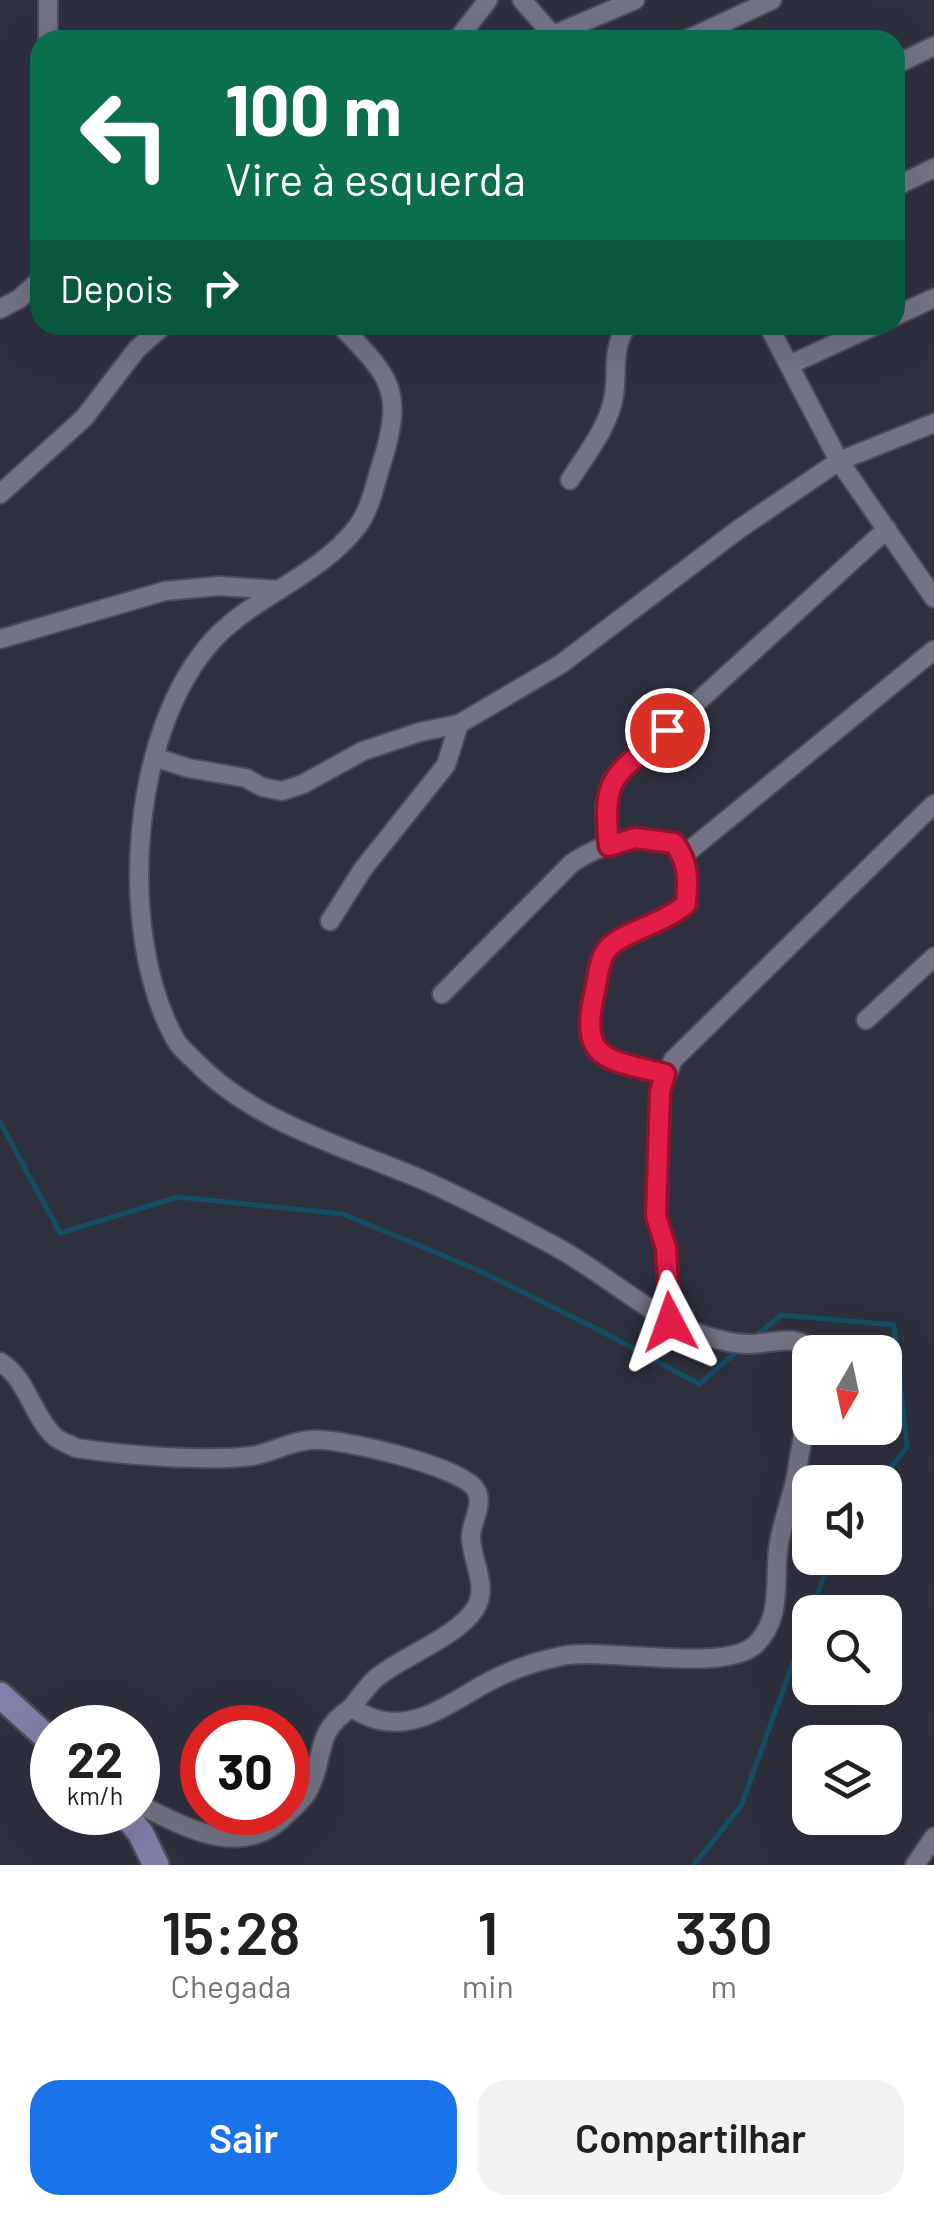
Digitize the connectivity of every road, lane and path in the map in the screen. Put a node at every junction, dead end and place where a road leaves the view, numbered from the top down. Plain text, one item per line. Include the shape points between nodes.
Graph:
1 (48, 0) edge
2 (488, 0) edge
3 (522, 0) edge
4 (634, 0) edge
5 (772, 0) edge
6 (48, 30) edge
7 (465, 30) edge
8 (548, 30) edge
9 (572, 30) edge
10 (708, 30) edge
11 (934, 46) edge
12 (905, 60) edge
13 (934, 168) edge
14 (905, 182) edge
15 (30, 289) edge
16 (934, 298) edge
17 (0, 309) edge
18 (905, 311) edge
19 (153, 335) edge
20 (349, 335) edge
21 (621, 335) edge
22 (774, 335) edge
23 (854, 335) edge
24 (790, 364) junction
25 (934, 423) edge
26 (839, 461) junction
27 (570, 480) dead end
28 (0, 494) edge
29 (887, 530) junction
30 (279, 590) junction
31 (934, 598) edge
32 (0, 639) edge
33 (934, 650) edge
34 (459, 724) junction
35 (154, 757) junction
36 (934, 804) edge
37 (609, 846) junction
38 (684, 855) junction
39 (330, 922) dead end
40 (934, 956) edge
41 (442, 994) dead end
42 (866, 1020) dead end
43 (665, 1074) junction
44 (670, 1322) junction
45 (792, 1339) edge
46 (0, 1362) edge
47 (800, 1445) edge
48 (0, 1695) edge
49 (350, 1708) junction
50 (30, 1722) edge
51 (160, 1814) edge
52 (141, 1835) edge
53 (934, 1836) edge
54 (156, 1865) edge
55 (915, 1865) edge

1 - 6 street
2 - 7 street
3 - 8 street
4 - 9 street
5 - 10 street
11 - 12 street
13 - 14 street
15 - 17 street
16 - 18 street
19 - 28 street via 84,418
20 - 30 street via 390,382 387,444 358,527
21 - 27 street via 603,428
22 - 24 street
23 - 24 street
24 - 26 street
25 - 26 street
26 - 29 street
26 - 34 street via 561,664
29 - 31 street
29 - 37 street via 612,780 605,806
30 - 32 street via 166,591
30 - 35 street via 216,638 178,690
33 - 38 street
34 - 35 street via 363,751 282,790
34 - 39 street via 446,765
35 - 44 street via 140,842 140,913 151,976 176,1041 219,1086 554,1245
36 - 43 street
37 - 38 street via 657,839 674,843
37 - 41 street via 572,863
38 - 43 street via 686,904 611,946 588,1018 589,1037 600,1052
40 - 42 street
43 - 44 street via 656,1216 666,1248
44 - 45 street via 734,1344
46 - 49 street via 54,1436 76,1448 227,1458 311,1440 338,1442 442,1468 476,1489 471,1533 481,1594 475,1610 378,1677
47 - 49 street via 778,1546 777,1601 754,1648 700,1659 563,1656 520,1667 450,1706 401,1722
48 - 50 street
49 - 51 street via 324,1734 309,1790 276,1826 248,1837 208,1836
52 - 54 street
53 - 55 street

